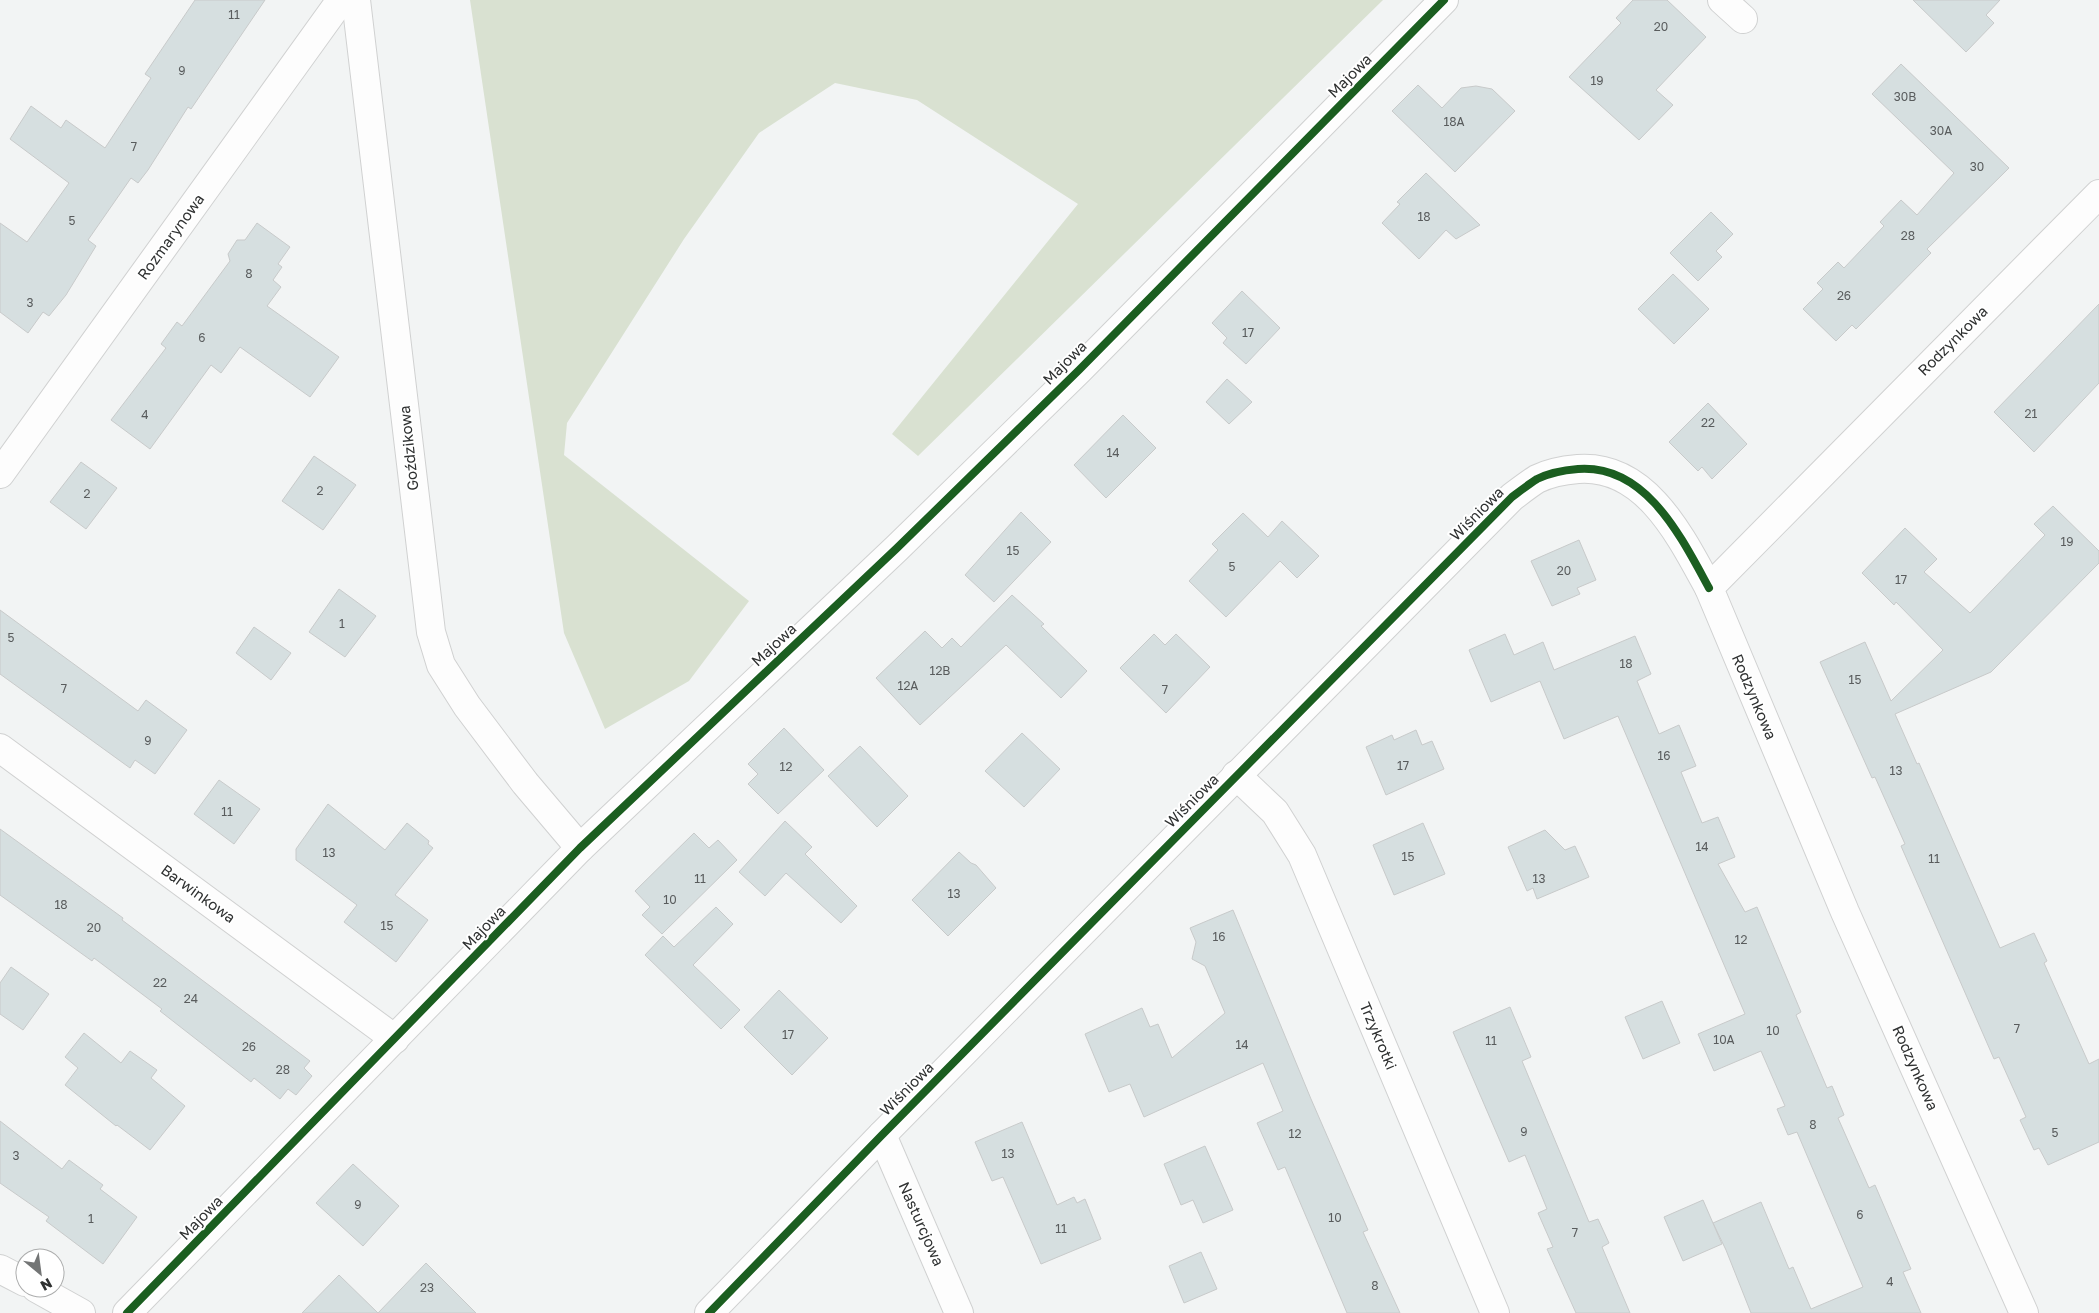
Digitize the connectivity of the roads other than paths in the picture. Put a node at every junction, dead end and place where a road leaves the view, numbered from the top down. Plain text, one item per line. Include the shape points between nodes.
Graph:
1 (341, 0) edge
2 (356, 0) edge
3 (1444, 0) edge
4 (1722, 0) edge
5 (1742, 19) dead end
6 (2099, 194) edge
7 (0, 474) edge
8 (1709, 588) junction
9 (0, 748) edge
10 (1236, 775) junction
11 (580, 848) junction
12 (395, 1039) junction
13 (882, 1135) junction
14 (0, 1268) edge
15 (15, 1276) edge
16 (54, 1298) edge
17 (81, 1313) edge
18 (127, 1313) edge
19 (709, 1313) edge
20 (960, 1313) edge
21 (1495, 1313) edge
22 (2024, 1313) edge

1 - 7 street, Rozmarynowa
2 - 11 street, Goździkowa via 431,632 441,665 466,706
3 - 11 street, Majowa via 1051,397 897,548
4 - 5 street
6 - 8 street, Rodzynkowa
8 - 10 street, Wiśniowa via 1671,523 1650,497 1611,471 1590,468 1568,470 1538,479 1512,497
8 - 22 street, Rodzynkowa via 1845,912
9 - 12 street, Barwinkowa
10 - 13 street, Wiśniowa
10 - 21 street, Trzykrotki via 1275,812 1302,855
11 - 12 street, Majowa
12 - 18 street, Majowa
13 - 19 street, Wiśniowa
13 - 20 street, Nasturcjowa
14 - 15 street
16 - 17 street

